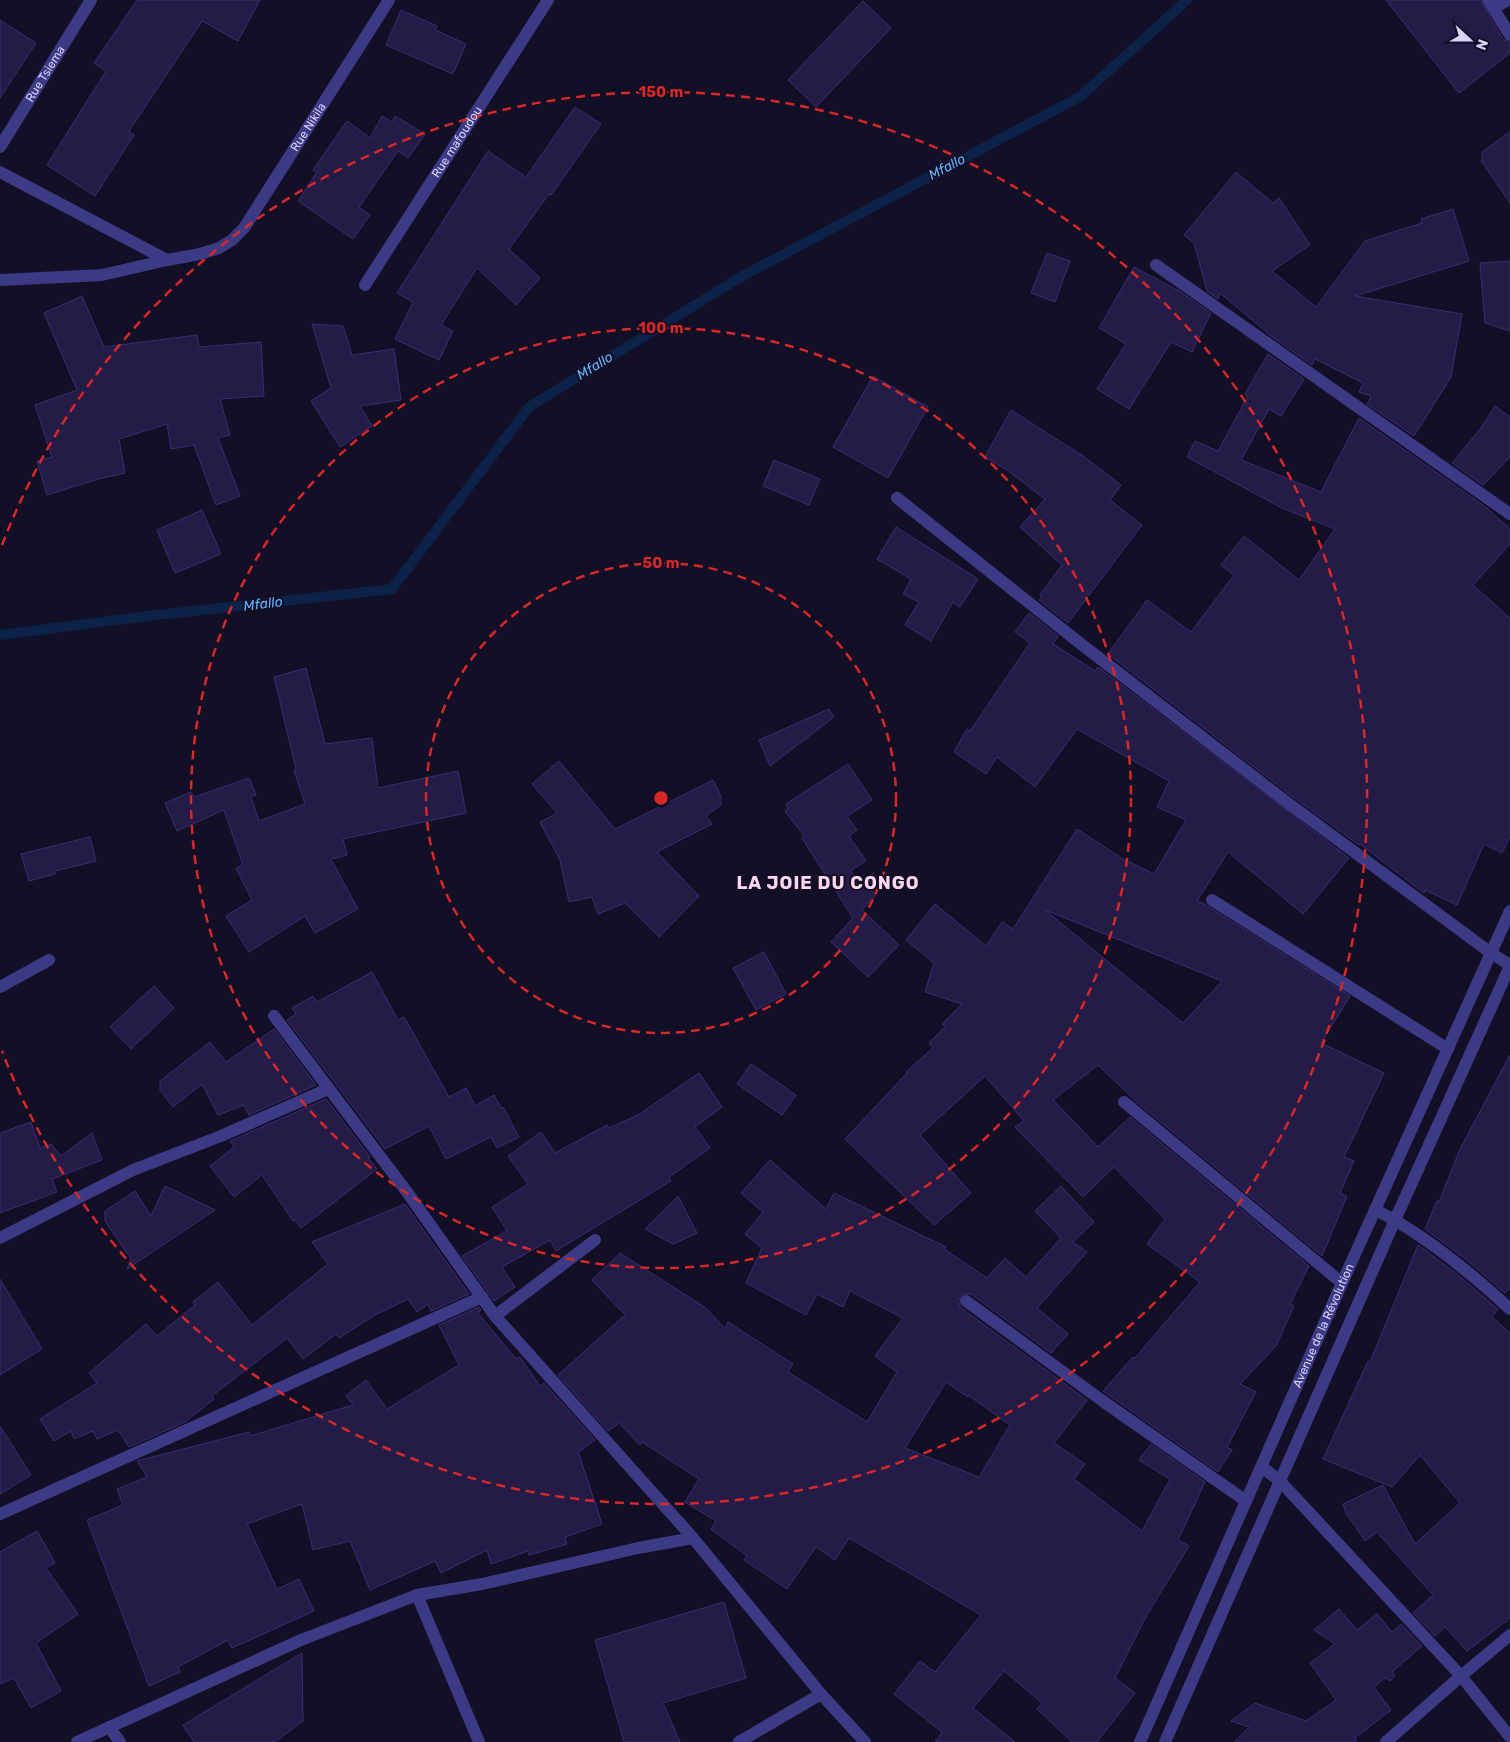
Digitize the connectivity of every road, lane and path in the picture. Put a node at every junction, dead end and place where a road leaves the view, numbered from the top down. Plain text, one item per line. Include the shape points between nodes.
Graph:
1 (91, 0) edge
2 (389, 0) edge
3 (548, 0) edge
4 (1508, 0) edge
5 (1491, 4) edge
6 (1510, 35) edge
7 (0, 147) edge
8 (0, 172) edge
9 (167, 260) junction
10 (1156, 265) dead end
11 (0, 280) edge
12 (366, 285) dead end
13 (897, 498) dead end
14 (1510, 514) edge
15 (1212, 900) dead end
16 (1510, 911) edge
17 (1491, 953) junction
18 (49, 960) dead end
19 (1510, 965) edge
20 (0, 987) edge
21 (274, 1016) dead end
22 (1448, 1049) junction
23 (328, 1089) junction
24 (1124, 1102) dead end
25 (1376, 1210) junction
26 (1395, 1220) junction
27 (0, 1238) edge
28 (595, 1240) dead end
29 (1342, 1283) junction
30 (482, 1297) junction
31 (966, 1301) dead end
32 (1510, 1308) edge
33 (495, 1316) junction
34 (1262, 1467) junction
35 (1280, 1481) junction
36 (1246, 1501) junction
37 (0, 1514) edge
38 (694, 1538) junction
39 (417, 1594) junction
40 (1510, 1635) edge
41 (1460, 1676) junction
42 (821, 1694) junction
43 (109, 1726) junction
44 (1510, 1737) edge
45 (77, 1742) edge
46 (120, 1742) edge
47 (478, 1742) edge
48 (739, 1742) edge
49 (865, 1742) edge
50 (1140, 1742) edge
51 (1166, 1742) edge
52 (1386, 1742) edge

1 - 7 street, Rue Tsiema
2 - 9 street, Rue Nikila via 244,228 219,248
3 - 12 street, Rue mafoudou
4 - 5 street
5 - 6 street
8 - 9 street
9 - 11 street via 102,275
10 - 14 street
13 - 17 street via 1284,800
15 - 22 street
16 - 17 street, Avenue de la Révolution
17 - 19 street
17 - 22 street, Avenue de la Révolution
18 - 20 street
19 - 26 street, Avenue de la Révolution
21 - 23 street
22 - 25 street, Avenue de la Révolution
23 - 27 street via 133,1170
23 - 30 street
24 - 29 street
25 - 26 street
25 - 29 street, Avenue de la Révolution
26 - 32 street via 1471,1273
26 - 35 street, Avenue de la Révolution
28 - 33 street
29 - 34 street, Avenue de la Révolution
30 - 33 street
30 - 37 street
31 - 36 street
33 - 38 street
34 - 35 street
34 - 36 street, Avenue de la Révolution
35 - 41 street
35 - 51 street, Avenue de la Révolution
36 - 50 street, Avenue de la Révolution
38 - 39 street via 482,1584
38 - 42 street
39 - 43 street via 301,1640
39 - 47 street
40 - 41 street
41 - 44 street
41 - 52 street
42 - 48 street
42 - 49 street
43 - 45 street
43 - 46 street

